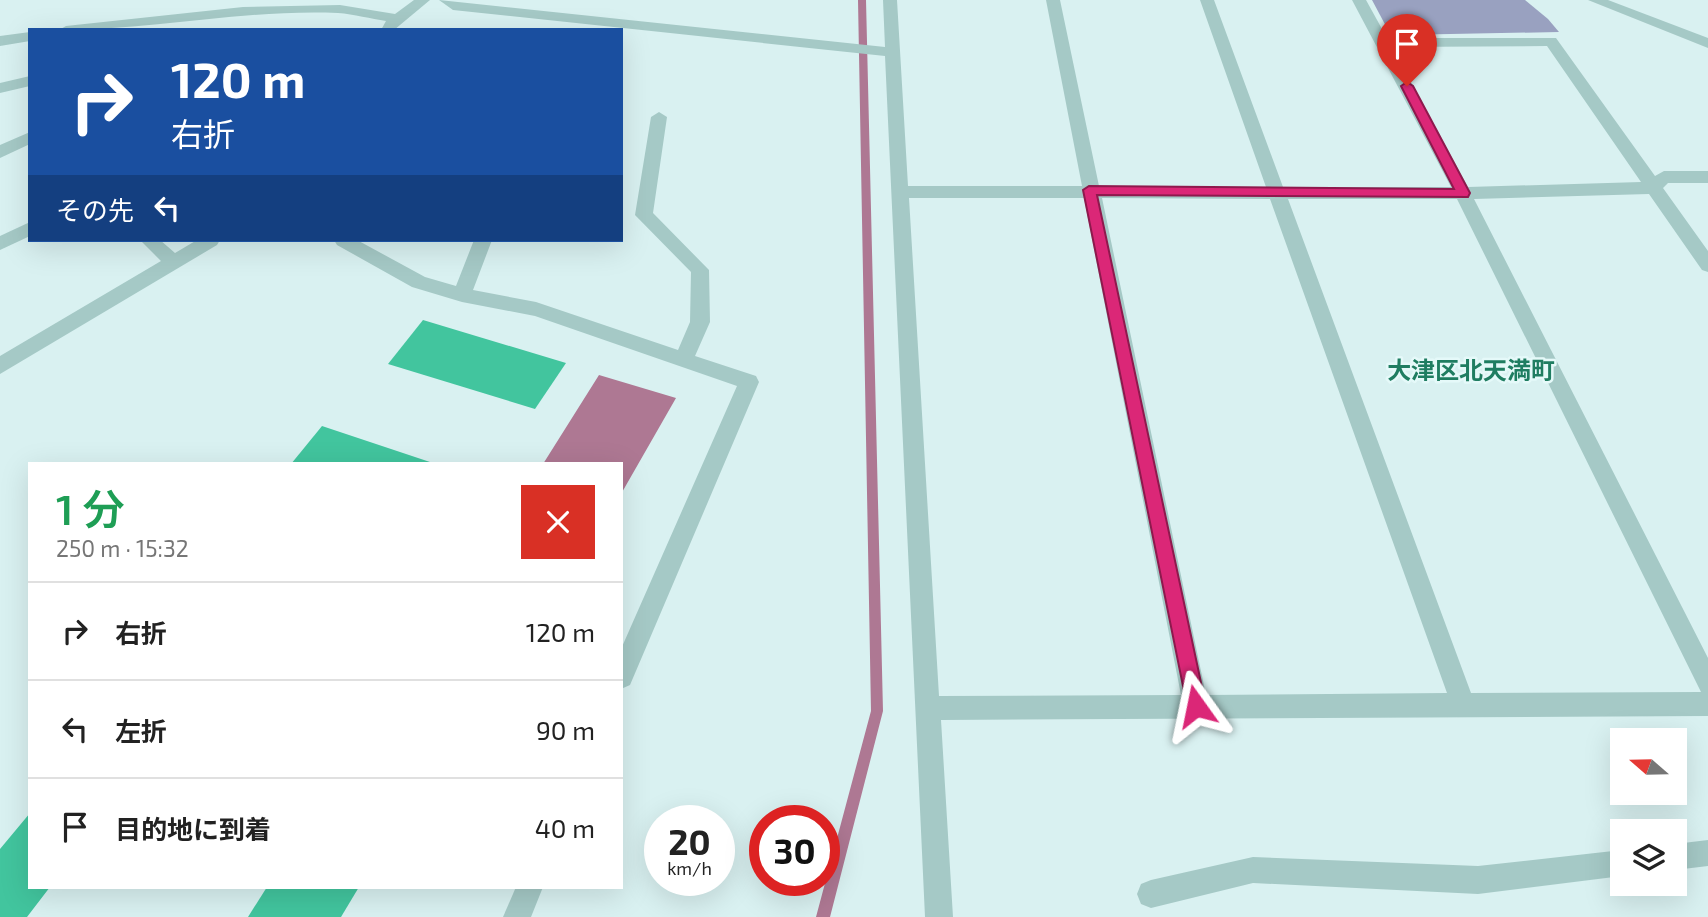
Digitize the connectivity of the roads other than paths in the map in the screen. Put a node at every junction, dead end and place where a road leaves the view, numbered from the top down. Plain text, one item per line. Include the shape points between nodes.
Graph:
1 (423, 0) edge
2 (446, 0) edge
3 (890, 0) edge
4 (1053, 0) edge
5 (1207, 0) edge
6 (1359, 0) edge
7 (1595, 0) edge
8 (391, 24) edge
9 (84, 28) edge
10 (28, 36) edge
11 (0, 41) edge
12 (1384, 43) junction
13 (1708, 43) edge
14 (893, 52) junction
15 (28, 81) edge
16 (0, 88) edge
17 (659, 117) dead end
18 (28, 138) edge
19 (0, 152) edge
20 (1708, 177) edge
21 (1654, 188) junction
22 (1089, 190) junction
23 (902, 192) junction
24 (1279, 193) junction
25 (1463, 193) junction
26 (28, 229) edge
27 (151, 242) edge
28 (208, 242) edge
29 (347, 242) edge
30 (482, 242) edge
31 (0, 244) edge
32 (173, 262) junction
33 (1708, 265) edge
34 (462, 295) junction
35 (683, 361) junction
36 (0, 366) edge
37 (623, 672) edge
38 (1708, 683) edge
39 (1708, 704) edge
40 (1463, 705) junction
41 (1196, 706) junction
42 (928, 708) junction
43 (1708, 853) edge
44 (1687, 856) edge
45 (1610, 864) edge
46 (529, 889) edge
47 (1151, 894) dead end
48 (517, 917) edge
49 (939, 917) edge

1 - 8 street
2 - 14 street via 453,6
3 - 14 street
4 - 22 street
5 - 24 street
6 - 12 street
7 - 13 street
8 - 9 street via 340,9 243,10
10 - 11 street
12 - 21 street via 1550,41
12 - 25 street
14 - 23 street
15 - 16 street
17 - 35 street via 644,215 700,270 700,322
18 - 19 street
20 - 21 street via 1664,177
21 - 25 street
21 - 33 street
22 - 23 street
22 - 24 street
22 - 41 street
23 - 42 street
24 - 25 street
24 - 40 street
25 - 38 street
26 - 31 street
27 - 32 street
28 - 32 street
29 - 34 street via 419,282
30 - 34 street
32 - 36 street
34 - 35 street via 536,309
35 - 37 street via 749,382
39 - 40 street
40 - 41 street
41 - 42 street
42 - 49 street
43 - 44 street
45 - 47 street via 1478,880 1253,870
46 - 48 street

